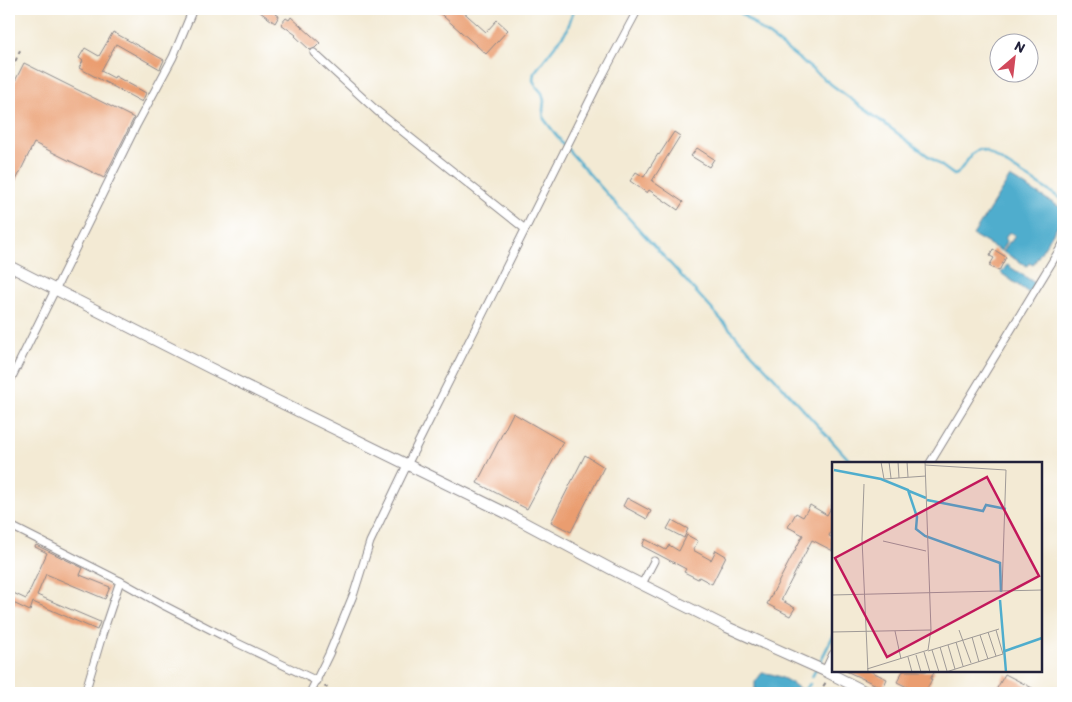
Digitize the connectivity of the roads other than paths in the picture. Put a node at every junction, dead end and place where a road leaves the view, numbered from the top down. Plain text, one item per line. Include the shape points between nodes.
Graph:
1 (194, 9) edge
2 (638, 9) edge
3 (314, 53) dead end
4 (525, 229) junction
5 (1063, 244) edge
6 (9, 266) edge
7 (55, 290) junction
8 (9, 383) edge
9 (931, 462) edge
10 (407, 464) junction
11 (9, 525) edge
12 (654, 561) dead end
13 (120, 581) junction
14 (642, 584) junction
15 (832, 658) edge
16 (828, 672) junction
17 (316, 681) junction
18 (85, 693) edge
19 (310, 693) edge
20 (868, 693) edge

1 - 7 street
2 - 4 street
3 - 4 street via 377,111
4 - 10 street
5 - 9 street
6 - 7 street
7 - 8 street
7 - 10 street
10 - 14 street
10 - 17 street via 370,542 354,592
11 - 13 street
12 - 14 street
13 - 17 street
13 - 18 street
14 - 16 street via 727,627
15 - 16 street
16 - 20 street
17 - 19 street

